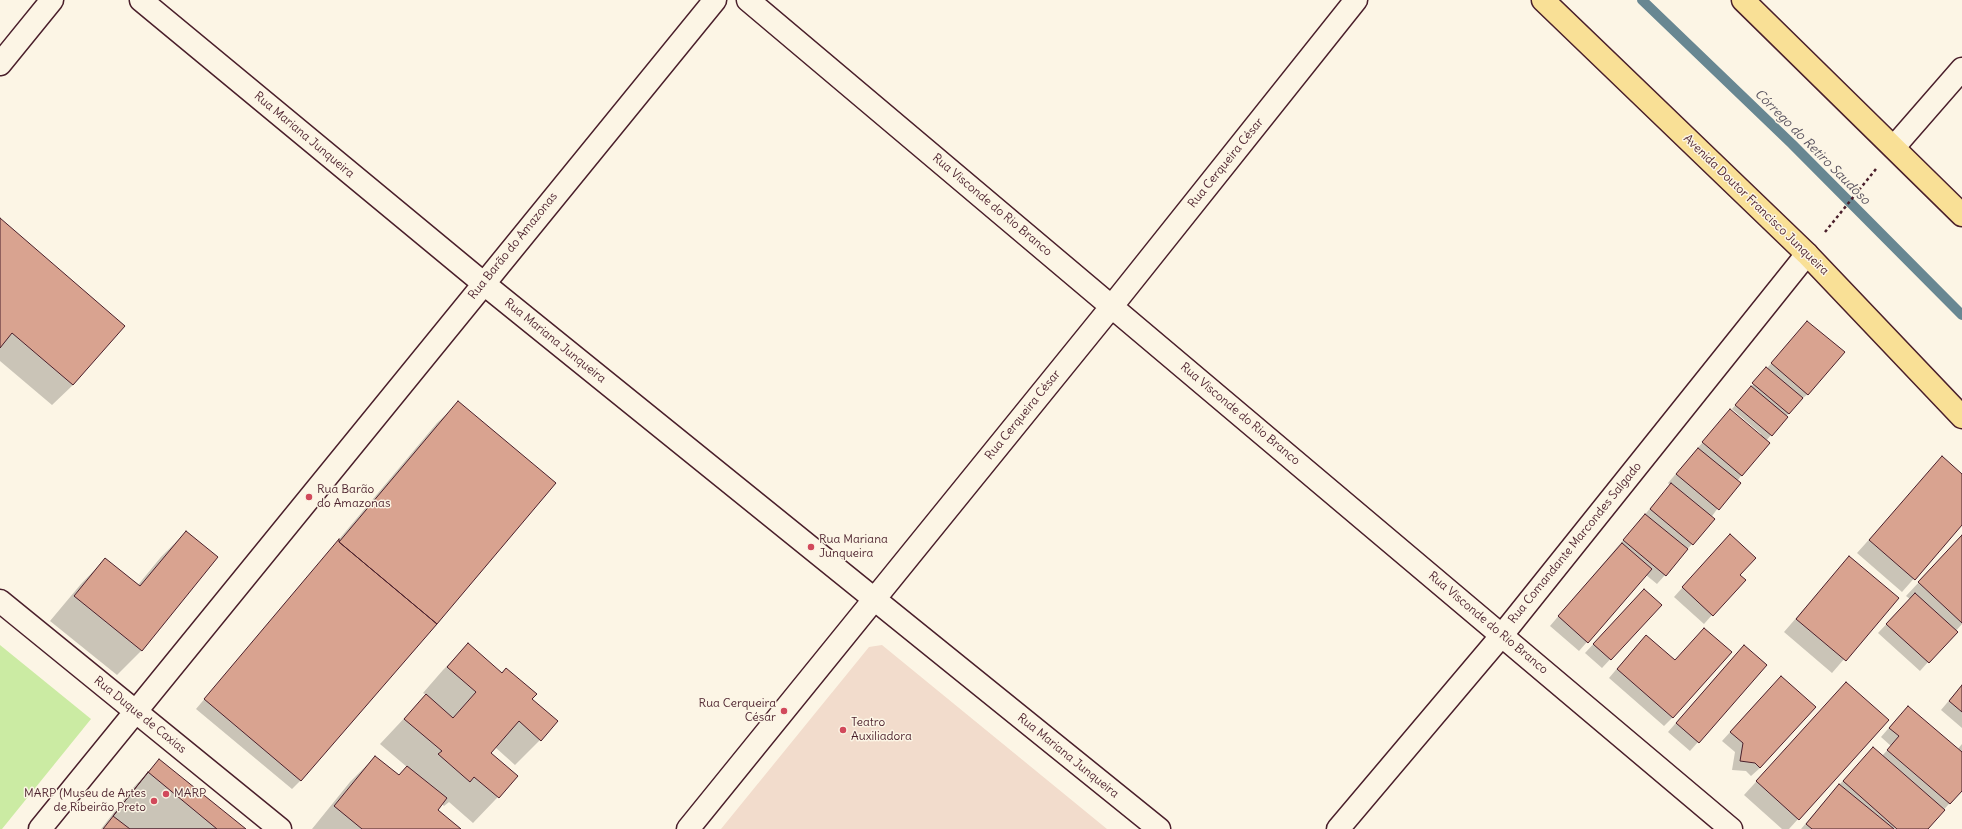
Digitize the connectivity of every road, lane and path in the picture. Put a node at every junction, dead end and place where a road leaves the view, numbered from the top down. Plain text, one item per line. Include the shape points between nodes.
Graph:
1 (52, 0) edge
2 (141, 0) edge
3 (715, 0) edge
4 (748, 0) edge
5 (1356, 0) edge
6 (1543, 0) edge
7 (1743, 0) edge
8 (0, 64) edge
9 (1962, 69) edge
10 (1894, 147) junction
11 (1863, 186) dead end
12 (1962, 215) edge
13 (1832, 223) dead end
14 (1807, 254) junction
15 (483, 283) junction
16 (1112, 306) junction
17 (1962, 417) edge
18 (875, 598) junction
19 (0, 601) edge
20 (1502, 635) junction
21 (134, 711) junction
22 (40, 829) edge
23 (280, 829) edge
24 (688, 829) edge
25 (1159, 829) edge
26 (1338, 829) edge
27 (1732, 829) edge

1 - 8 street
2 - 15 street, Rua Mariana Junqueira
3 - 15 street, Rua Barão do Amazonas
4 - 16 street, Rua Visconde do Rio Branco
5 - 16 street, Rua Cerqueira César
6 - 14 main road, Avenida Doutor Francisco Junqueira
7 - 10 main road
9 - 10 street
10 - 12 main road
11 - 13 path
14 - 17 main road, Avenida Doutor Francisco Junqueira
14 - 20 street, Rua Comandante Marcondes Salgado
15 - 18 street, Rua Mariana Junqueira
15 - 21 street, Rua Barão do Amazonas
16 - 18 street, Rua Cerqueira César
16 - 20 street, Rua Visconde do Rio Branco
18 - 24 street, Rua Cerqueira César
18 - 25 street, Rua Mariana Junqueira
19 - 21 street, Rua Duque de Caxias
20 - 26 street, Rua Comandante Marcondes Salgado
20 - 27 street, Rua Visconde do Rio Branco
21 - 22 street, Rua Barão do Amazonas
21 - 23 street, Rua Duque de Caxias

